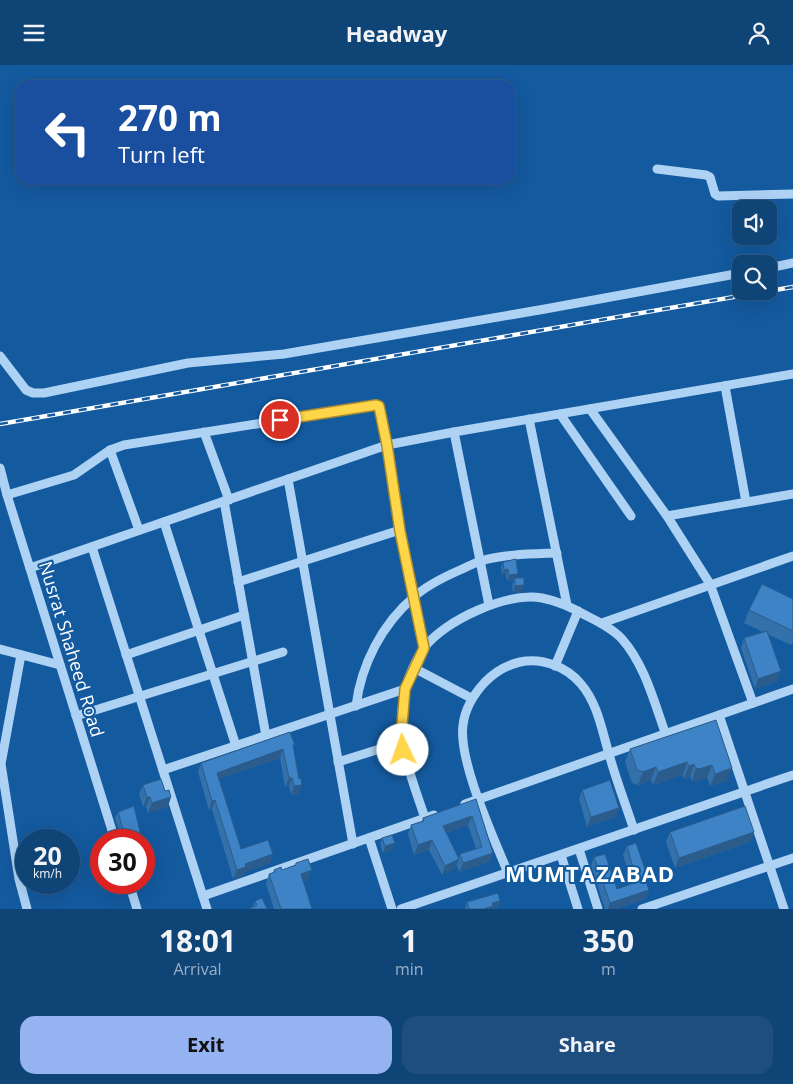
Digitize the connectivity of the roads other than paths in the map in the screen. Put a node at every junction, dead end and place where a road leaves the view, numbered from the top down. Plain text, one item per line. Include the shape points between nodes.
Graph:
1 (657, 169) dead end
2 (793, 194) edge
3 (793, 263) edge
4 (777, 266) edge
5 (732, 275) edge
6 (0, 356) edge
7 (793, 374) edge
8 (725, 386) junction
9 (590, 409) junction
10 (560, 414) junction
11 (529, 419) junction
12 (204, 432) junction
13 (454, 432) junction
14 (387, 445) junction
15 (110, 450) junction
16 (0, 468) edge
17 (288, 479) junction
18 (793, 494) edge
19 (7, 495) junction
20 (227, 500) junction
21 (746, 502) junction
22 (667, 516) junction
23 (631, 517) dead end
24 (164, 522) junction
25 (139, 531) junction
26 (400, 531) junction
27 (92, 547) junction
28 (557, 553) junction
29 (793, 556) edge
30 (481, 561) junction
31 (302, 562) junction
32 (30, 568) junction
33 (238, 582) junction
34 (710, 584) junction
35 (413, 597) junction
36 (490, 605) junction
37 (567, 605) junction
38 (578, 611) junction
39 (244, 615) junction
40 (602, 623) junction
41 (199, 630) junction
42 (424, 648) junction
43 (0, 649) edge
44 (283, 652) dead end
45 (21, 655) junction
46 (126, 655) junction
47 (253, 661) junction
48 (60, 665) junction
49 (555, 666) junction
50 (414, 668) junction
51 (213, 674) junction
52 (405, 689) junction
53 (793, 689) edge
54 (139, 697) junction
55 (471, 698) junction
56 (753, 703) junction
57 (356, 706) junction
58 (330, 715) junction
59 (719, 715) junction
60 (76, 717) junction
61 (3, 735) edge
62 (666, 735) junction
63 (266, 736) junction
64 (402, 742) junction
65 (236, 746) junction
66 (609, 754) junction
67 (338, 762) junction
68 (0, 764) edge
69 (163, 770) junction
70 (793, 775) edge
71 (744, 791) junction
72 (479, 799) junction
73 (5, 817) edge
74 (425, 818) junction
75 (112, 829) edge
76 (634, 830) junction
77 (369, 838) junction
78 (353, 844) junction
79 (579, 849) junction
80 (561, 855) junction
81 (793, 858) edge
82 (769, 866) junction
83 (508, 873) junction
84 (132, 894) edge
85 (203, 896) junction
86 (662, 906) edge
87 (27, 909) edge
88 (137, 909) edge
89 (207, 909) edge
90 (392, 909) edge
91 (401, 909) edge
92 (578, 909) edge
93 (598, 909) edge
94 (642, 909) edge
95 (784, 909) edge

1 - 2 street via 706,175 718,196
3 - 4 street
5 - 6 street via 284,354 188,363 44,393 26,390
7 - 8 street
8 - 9 street
8 - 21 street
9 - 10 street
9 - 22 street
10 - 11 street
10 - 23 street
11 - 13 street
11 - 28 street
12 - 14 street via 376,405 379,406
12 - 15 street
12 - 20 street
13 - 14 street
13 - 30 street
14 - 17 street
14 - 26 street
15 - 19 street via 74,475
15 - 25 street
16 - 19 street, Nusrat Shaheed Road
17 - 20 street
17 - 31 street
18 - 21 street
19 - 32 street, Nusrat Shaheed Road
20 - 24 street
20 - 33 street
21 - 22 street
22 - 34 street
24 - 25 street
24 - 41 street
25 - 27 street
26 - 31 street
26 - 35 street
27 - 32 street
27 - 46 street
28 - 30 street via 520,554
28 - 37 street
29 - 34 street
30 - 35 street via 443,577
30 - 36 street
31 - 33 street
31 - 58 street
32 - 48 street, Nusrat Shaheed Road
33 - 39 street
34 - 40 street
34 - 56 street
35 - 42 street
35 - 57 street via 386,627 377,643 362,677
36 - 37 street via 520,598 542,598
36 - 42 street via 449,626
37 - 38 street
38 - 40 street
38 - 49 street
39 - 41 street
39 - 47 street
40 - 62 street via 620,637 634,655
41 - 46 street
41 - 51 street
42 - 50 street
43 - 45 street
44 - 47 street
45 - 48 street
45 - 61 street
46 - 54 street
47 - 51 street
47 - 63 street
48 - 60 street, Nusrat Shaheed Road
49 - 55 street via 534,660 510,665 489,677
49 - 66 street via 581,684 591,700
50 - 52 street
50 - 55 street
51 - 54 street
51 - 65 street
52 - 57 street
52 - 64 street
53 - 56 street
54 - 60 street
54 - 69 street
55 - 72 street via 462,727 468,766
56 - 59 street
57 - 58 street
58 - 63 street
58 - 67 street
59 - 62 street
59 - 71 street
60 - 75 street, Nusrat Shaheed Road
61 - 68 street
62 - 66 street
63 - 65 street
64 - 67 street
64 - 74 street
65 - 69 street
66 - 72 street
66 - 76 street
67 - 78 street
68 - 73 street
69 - 85 street
70 - 71 street
71 - 76 street
71 - 82 street
72 - 74 street
72 - 83 street
73 - 87 street
74 - 77 street
76 - 79 street
77 - 78 street
77 - 90 street
78 - 85 street
79 - 80 street
79 - 93 street
80 - 83 street
80 - 92 street
81 - 82 street
82 - 86 street
82 - 95 street
83 - 91 street
84 - 88 street
85 - 89 street
86 - 94 street

